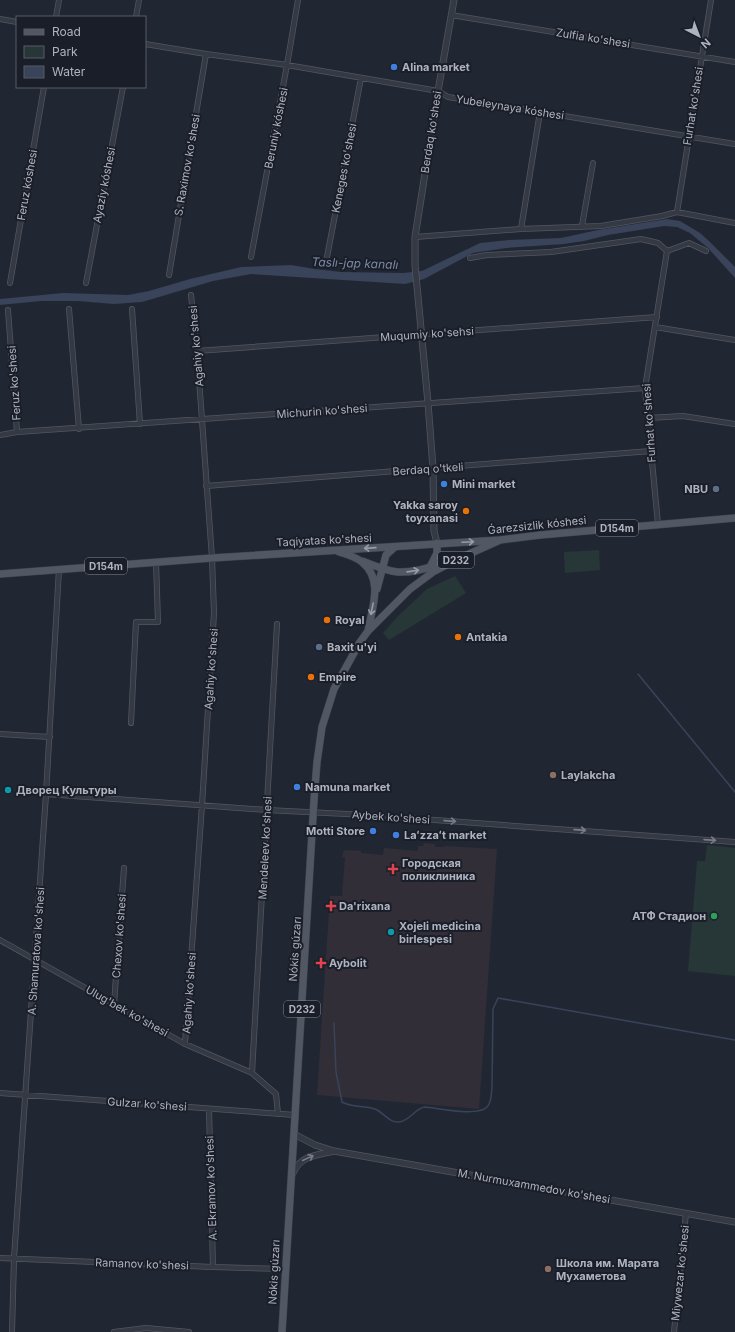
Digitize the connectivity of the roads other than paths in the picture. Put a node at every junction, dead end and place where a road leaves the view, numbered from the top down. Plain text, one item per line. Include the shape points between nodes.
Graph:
1 (59, 0) edge
2 (139, 0) edge
3 (298, 0) edge
4 (454, 0) edge
5 (711, 0) edge
6 (451, 15) junction
7 (56, 16) edge
8 (136, 16) edge
9 (0, 19) edge
10 (16, 22) edge
11 (146, 44) edge
12 (206, 54) junction
13 (702, 56) junction
14 (735, 62) edge
15 (288, 65) junction
16 (361, 78) junction
17 (44, 88) edge
18 (123, 88) edge
19 (438, 91) junction
20 (540, 112) junction
21 (688, 136) junction
22 (735, 144) edge
23 (593, 163) dead end
24 (677, 212) junction
25 (735, 224) edge
26 (582, 226) junction
27 (521, 229) junction
28 (415, 237) junction
29 (667, 251) junction
30 (706, 251) dead end
31 (251, 257) dead end
32 (327, 257) dead end
33 (470, 258) dead end
34 (169, 275) dead end
35 (10, 283) dead end
36 (86, 283) dead end
37 (191, 295) dead end
38 (69, 309) dead end
39 (132, 309) dead end
40 (8, 310) dead end
41 (657, 317) junction
42 (655, 327) junction
43 (422, 335) junction
44 (735, 340) edge
45 (197, 351) junction
46 (645, 388) junction
47 (428, 403) junction
48 (648, 418) junction
49 (202, 420) junction
50 (140, 424) junction
51 (735, 424) edge
52 (79, 429) junction
53 (17, 432) junction
54 (0, 435) edge
55 (651, 452) junction
56 (433, 468) junction
57 (206, 486) junction
58 (735, 518) edge
59 (658, 524) junction
60 (500, 540) junction
61 (437, 543) junction
62 (395, 546) junction
63 (335, 550) junction
64 (212, 558) junction
65 (458, 559) junction
66 (362, 561) junction
67 (156, 562) junction
68 (430, 567) junction
69 (382, 568) junction
70 (59, 569) junction
71 (0, 574) edge
72 (416, 585) junction
73 (376, 592) junction
74 (277, 624) dead end
75 (368, 631) junction
76 (131, 723) dead end
77 (0, 734) edge
78 (50, 737) junction
79 (46, 794) junction
80 (202, 805) junction
81 (267, 810) junction
82 (314, 812) junction
83 (735, 842) edge
84 (124, 868) dead end
85 (0, 940) edge
86 (35, 959) junction
87 (114, 1004) junction
88 (185, 1044) junction
89 (252, 1073) junction
90 (0, 1093) edge
91 (26, 1095) junction
92 (209, 1109) junction
93 (278, 1114) junction
94 (295, 1116) junction
95 (294, 1134) junction
96 (334, 1151) junction
97 (291, 1177) junction
98 (686, 1213) junction
99 (735, 1222) edge
100 (0, 1258) edge
101 (14, 1258) junction
102 (213, 1267) junction
103 (285, 1269) junction
104 (12, 1332) edge
105 (114, 1332) edge
106 (189, 1332) edge
107 (282, 1332) edge
108 (674, 1332) edge

1 - 7 street
2 - 8 street
3 - 15 street, Beruniy kóshesi
4 - 6 street, Berdaq ko'shesi
5 - 13 street, Furhat ko'shesi
6 - 13 street, Zulfia ko'shesi
6 - 19 street, Berdaq ko'shesi
9 - 10 street
11 - 12 street, Yubeleynaya kóshesi
12 - 15 street, Yubeleynaya kóshesi
12 - 34 street, S. Raximov ko'shesi
13 - 14 street, Zulfia ko'shesi
13 - 21 street, Furhat ko'shesi
15 - 16 street, Yubeleynaya kóshesi
15 - 31 street, Beruniy kóshesi
16 - 19 street, Yubeleynaya kóshesi
16 - 32 street, Keneges ko'shesi
17 - 35 street, Feruz kóshesi
18 - 36 street, Ayaziy kóshesi
19 - 20 street, Yubeleynaya kóshesi via 448,97
19 - 28 street, Berdaq ko'shesi
20 - 21 street, Yubeleynaya kóshesi
20 - 27 street
21 - 22 street, Yubeleynaya kóshesi
21 - 24 street, Furhat ko'shesi
23 - 26 street
24 - 25 street
24 - 26 street via 601,226
26 - 27 street
27 - 28 street
28 - 43 street, Berdaq ko'shesi via 414,265
29 - 30 street via 689,243
29 - 33 street via 658,243 641,239 551,252
29 - 41 street, Furhat ko'shesi
37 - 45 street, Agahiy ko'shesi
38 - 52 street
39 - 50 street
40 - 53 street, Feruz ko'shesi
41 - 42 street, Furhat ko'shesi
41 - 43 street, Muqumiy ko'sehsi
42 - 44 street
42 - 46 street, Furhat ko'shesi
43 - 45 street, Muqumiy ko'sehsi
43 - 47 street, Berdaq ko'shesi
45 - 49 street, Agahiy ko'shesi
46 - 47 street, Michurin ko'shesi
46 - 48 street, Furhat ko'shesi
47 - 49 street, Michurin ko'shesi
47 - 56 street, Berdaq ko'shesi
48 - 51 street via 683,416
48 - 55 street, Furhat ko'shesi
49 - 50 street, Michurin ko'shesi
49 - 57 street, Agahiy ko'shesi
50 - 52 street, Michurin ko'shesi
52 - 53 street, Michurin ko'shesi
53 - 54 street, Michurin ko'shesi
55 - 56 street, Berdaq o'tkeli
55 - 59 street, Furhat ko'shesi
56 - 57 street, Berdaq o'tkeli
56 - 61 street, Berdaq ko'shesi via 434,531
57 - 64 street, Agahiy ko'shesi
58 - 59 main road, Ǵarezsizlik kóshesi / D154m
59 - 60 main road, Ǵarezsizlik kóshesi / D154m
61 -> 60 main road, Ǵarezsizlik kóshesi / D154m
60 - 65 main road, D232
61 - 62 main road, Taqiyatas ko'shesi / D154m
61 - 68 main road, D232 via 437,553
62 -> 63 main road, Taqiyatas ko'shesi / D154m
62 - 69 main road via 386,555
63 - 64 main road, Taqiyatas ko'shesi / D154m
63 - 66 main road
64 - 67 main road, D154m
64 - 80 street, Agahiy ko'shesi via 214,613
65 - 68 main road
65 - 72 main road, D232 via 433,572
66 - 69 main road
66 - 73 main road via 374,578
67 - 70 main road, D154m
67 - 76 street via 158,622 136,622
69 -> 68 main road via 398,572
68 - 72 main road, D232
69 - 73 main road
70 - 71 main road, D154m
70 - 78 street, A. Shamuratova ko'shesi
72 - 75 main road, D232
73 -> 75 main road
74 - 81 street, Mendeleev ko'shesi
75 - 82 main road, Nókis gúzarı / D232 via 334,689 322,727
77 - 78 street
78 - 79 street, A. Shamuratova ko'shesi
79 - 80 street, Aybek ko'shesi
79 - 86 street, A. Shamuratova ko'shesi
80 - 81 street, Aybek ko'shesi
80 - 88 street, Agahiy ko'shesi
81 - 82 street, Aybek ko'shesi
81 - 89 street, Mendeleev ko'shesi
82 -> 83 street, Aybek ko'shesi
82 - 94 main road, Nókis gúzarı / D232
84 - 87 street, Chexov ko'shesi
85 - 86 street, Ulug'bek ko'shesi
86 - 87 street, Ulug'bek ko'shesi
86 - 91 street, A. Shamuratova ko'shesi
87 - 88 street, Ulug'bek ko'shesi
88 - 89 street, Ulug'bek ko'shesi
89 - 93 street, Ulug'bek ko'shesi via 276,1094
90 - 91 street, Gulzar ko'shesi
91 - 92 street, Gulzar ko'shesi
91 - 101 street, A. Shamuratova ko'shesi
92 - 93 street, Gulzar ko'shesi
92 - 102 street, A. Ekramov ko'shesi
93 - 94 street, Gulzar ko'shesi
94 - 95 main road, Nókis gúzarı / D232
95 - 96 street, M. Nurmuxammedov ko'shesi
95 - 97 main road, Nókis gúzarı / D232
97 -> 96 street via 300,1162 312,1156
96 - 98 street, M. Nurmuxammedov ko'shesi
97 - 103 main road, Nókis gúzarı / D232
98 - 99 street, M. Nurmuxammedov ko'shesi
98 - 108 street, Miywezar ko'shesi
100 - 101 street, Ramanov ko'shesi
101 - 102 street, Ramanov ko'shesi
101 - 104 street, A. Shamuratova ko'shesi
102 - 103 street, Ramanov ko'shesi
103 - 107 main road, Nókis gúzarı / D232
105 - 106 street via 146,1328

